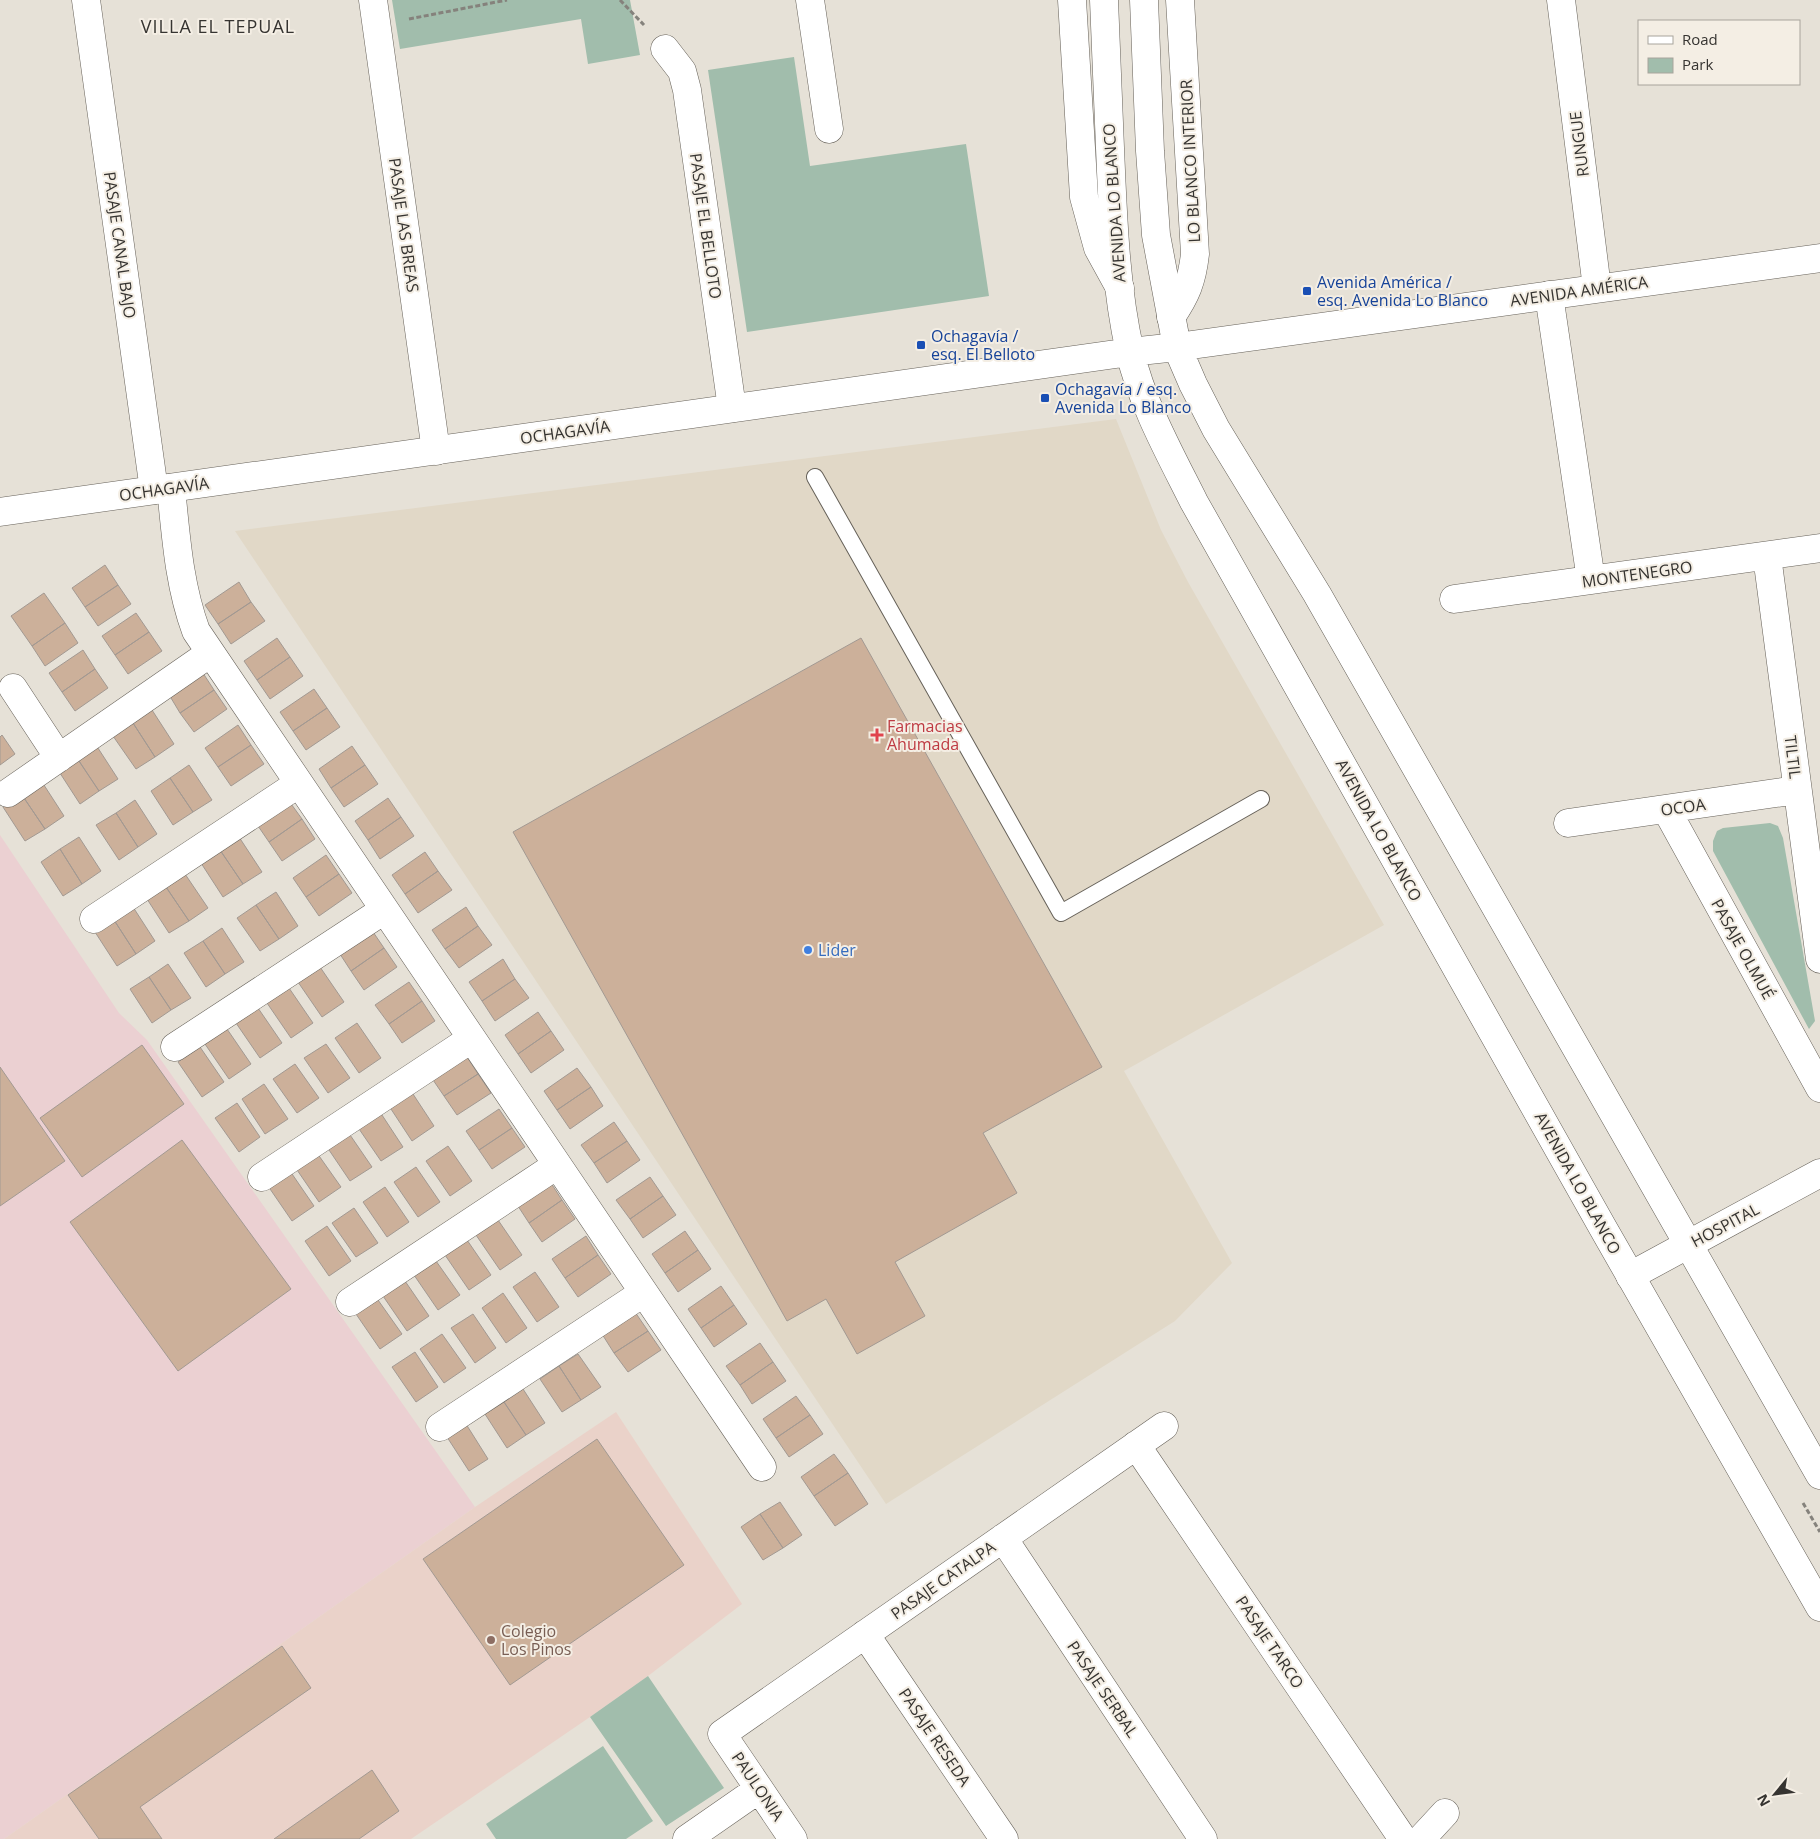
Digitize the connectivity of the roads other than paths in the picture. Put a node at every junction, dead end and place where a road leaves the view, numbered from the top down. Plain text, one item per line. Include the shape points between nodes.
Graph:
1 (86, 0) edge
2 (810, 0) edge
3 (1072, 0) edge
4 (1104, 0) edge
5 (1144, 0) edge
6 (1180, 0) edge
7 (1561, 0) edge
8 (375, 12) edge
9 (665, 49) dead end
10 (829, 129) dead end
11 (1820, 258) edge
12 (1120, 288) junction
13 (1597, 288) junction
14 (1549, 295) junction
15 (1171, 317) junction
16 (1177, 347) junction
17 (1130, 352) junction
18 (732, 408) junction
19 (436, 451) junction
20 (814, 477) dead end
21 (162, 489) junction
22 (0, 512) edge
23 (1820, 548) edge
24 (1767, 556) junction
25 (1591, 580) junction
26 (1454, 599) dead end
27 (209, 654) junction
28 (13, 688) dead end
29 (59, 758) junction
30 (298, 784) junction
31 (1798, 790) junction
32 (8, 793) dead end
33 (1261, 799) dead end
34 (1666, 809) junction
35 (1568, 823) dead end
36 (384, 910) junction
37 (94, 919) dead end
38 (1820, 959) edge
39 (471, 1039) junction
40 (175, 1047) dead end
41 (1820, 1088) edge
42 (557, 1165) junction
43 (1820, 1173) edge
44 (262, 1177) dead end
45 (1688, 1245) junction
46 (1630, 1276) junction
47 (643, 1293) junction
48 (350, 1302) dead end
49 (1164, 1426) dead end
50 (440, 1428) dead end
51 (1136, 1446) junction
52 (762, 1467) dead end
53 (1820, 1474) edge
54 (1003, 1538) junction
55 (1820, 1607) edge
56 (865, 1634) junction
57 (722, 1734) joint
58 (759, 1789) junction
59 (1445, 1813) dead end
60 (687, 1839) edge
61 (793, 1839) edge
62 (1004, 1839) edge
63 (1203, 1839) edge
64 (1403, 1839) edge
65 (1421, 1839) edge

1 - 21 street, PASAJE CANAL BAJO
2 - 10 street
3 - 12 street via 1084,197 1098,248
4 - 12 street, AVENIDA LO BLANCO via 1112,222
5 - 15 street via 1156,235
6 - 15 street, LO BLANCO INTERIOR via 1195,254 1188,290
7 - 13 street, RUNGUE
8 - 19 street, PASAJE LAS BREAS
9 - 18 street, PASAJE EL BELLOTO via 682,70 687,90
11 - 13 street, AVENIDA AMÉRICA
12 - 17 street, AVENIDA LO BLANCO
13 - 14 street, AVENIDA AMÉRICA
14 - 16 street, AVENIDA AMÉRICA
14 - 25 street
15 - 16 street
16 - 17 street, AVENIDA AMÉRICA
16 - 45 street via 1203,407 1317,594
17 - 18 street, OCHAGAVÍA
17 - 46 street, AVENIDA LO BLANCO via 1155,422 1194,502
18 - 19 street, OCHAGAVÍA
19 - 21 street, OCHAGAVÍA
20 - 33 lane via 1061,913
21 - 22 street, OCHAGAVÍA
21 - 27 street, PASAJE CANAL BAJO via 188,611
23 - 24 street, MONTENEGRO
24 - 25 street, MONTENEGRO
24 - 31 street, TILTIL
25 - 26 street, MONTENEGRO
27 - 29 street
27 - 30 street, PASAJE CANAL BAJO
28 - 29 street
29 - 32 street
30 - 36 street, PASAJE CANAL BAJO
30 - 37 street
31 - 34 street, OCOA
31 - 38 street, TILTIL
34 - 35 street, OCOA
34 - 41 street, PASAJE OLMUÉ
36 - 39 street, PASAJE CANAL BAJO
36 - 40 street
39 - 42 street, PASAJE CANAL BAJO
39 - 44 street
42 - 47 street, PASAJE CANAL BAJO
42 - 48 street
43 - 45 street, HOSPITAL
45 - 46 street, HOSPITAL
45 - 53 street
46 - 55 street, AVENIDA LO BLANCO
47 - 50 street
47 - 52 street, PASAJE CANAL BAJO
49 - 51 street, PASAJE CATALPA
51 - 54 street, PASAJE CATALPA
51 - 64 street, PASAJE TARCO
54 - 56 street, PASAJE CATALPA
54 - 63 street, PASAJE SERBAL
56 - 57 street, PASAJE CATALPA
56 - 62 street, PASAJE RESEDA
57 - 58 street, PAULONIA
58 - 60 street
58 - 61 street, PAULONIA
59 - 65 street

